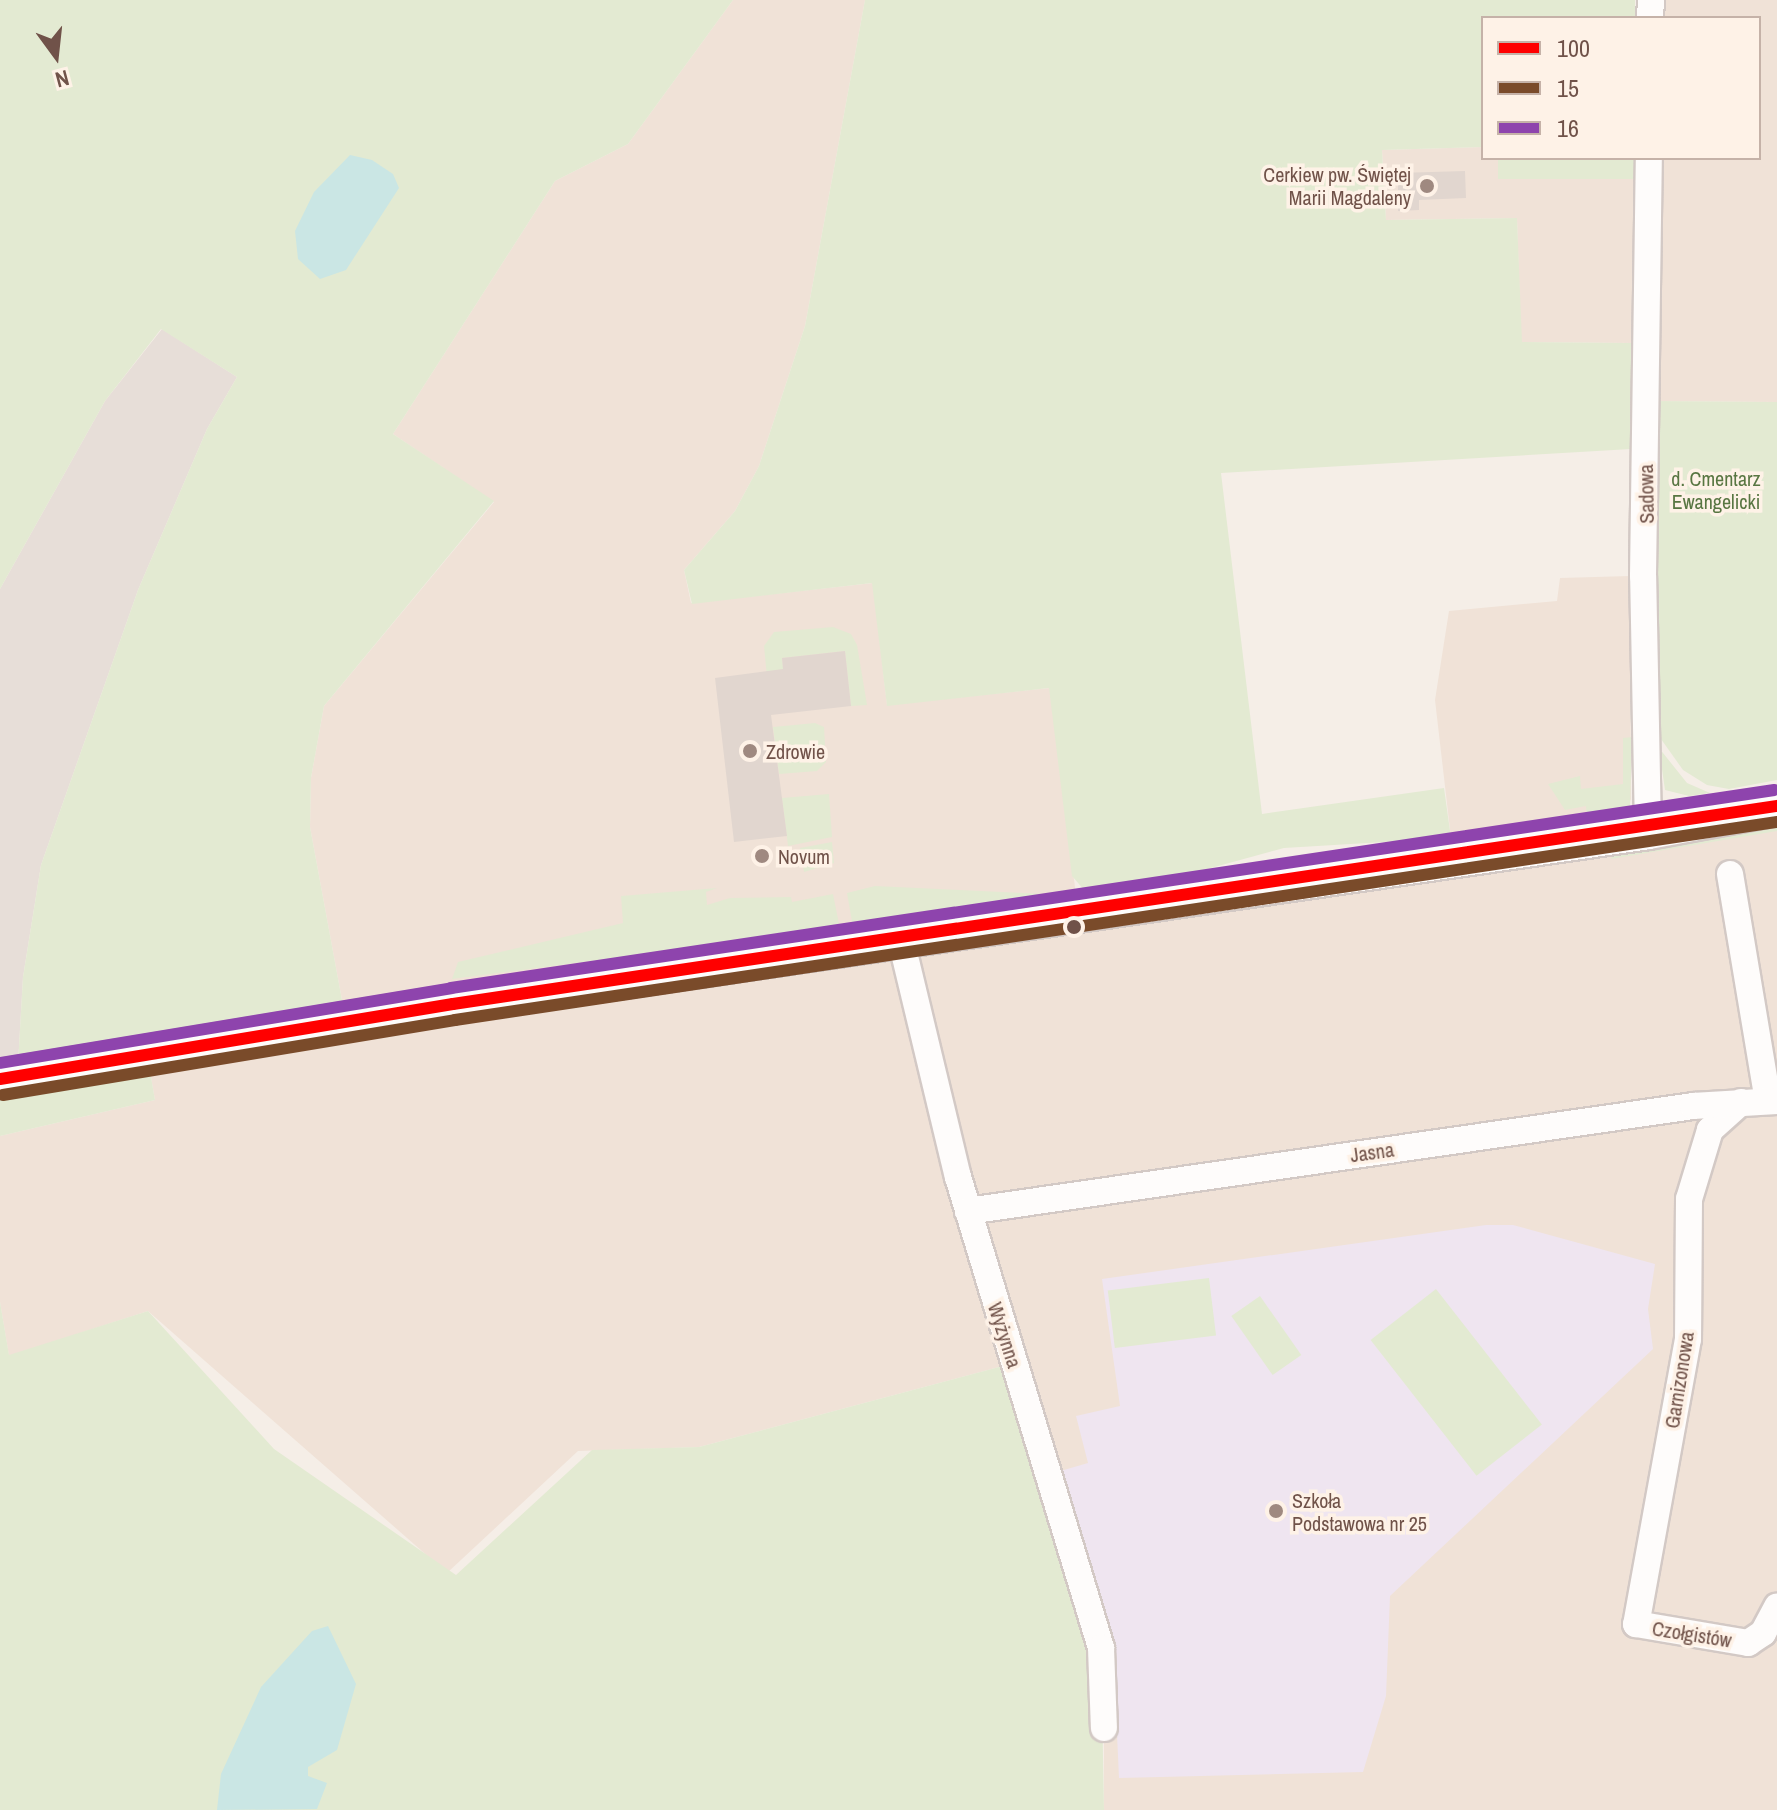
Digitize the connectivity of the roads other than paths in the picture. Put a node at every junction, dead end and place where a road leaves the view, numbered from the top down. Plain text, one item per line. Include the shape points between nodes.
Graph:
1 (1649, 160) edge
2 (1777, 806) edge
3 (1648, 830) junction
4 (1730, 874) dead end
5 (901, 940) junction
6 (0, 1079) edge
7 (1772, 1101) edge
8 (1741, 1102) junction
9 (968, 1211) junction
10 (1777, 1607) edge
11 (1636, 1624) joint
12 (1104, 1728) dead end

1 - 3 street, Sadowa via 1643,576
2 - 3 street
3 - 5 street
4 - 7 street
5 - 6 street via 392,1013
5 - 9 street, Wyżynna
7 - 8 street, Jasna
8 - 9 street, Jasna
8 - 11 street, Garnizonowa via 1710,1130 1689,1199 1688,1339
9 - 12 street, Wyżynna via 1101,1648
10 - 11 street, Czołgistów via 1763,1633 1748,1643

